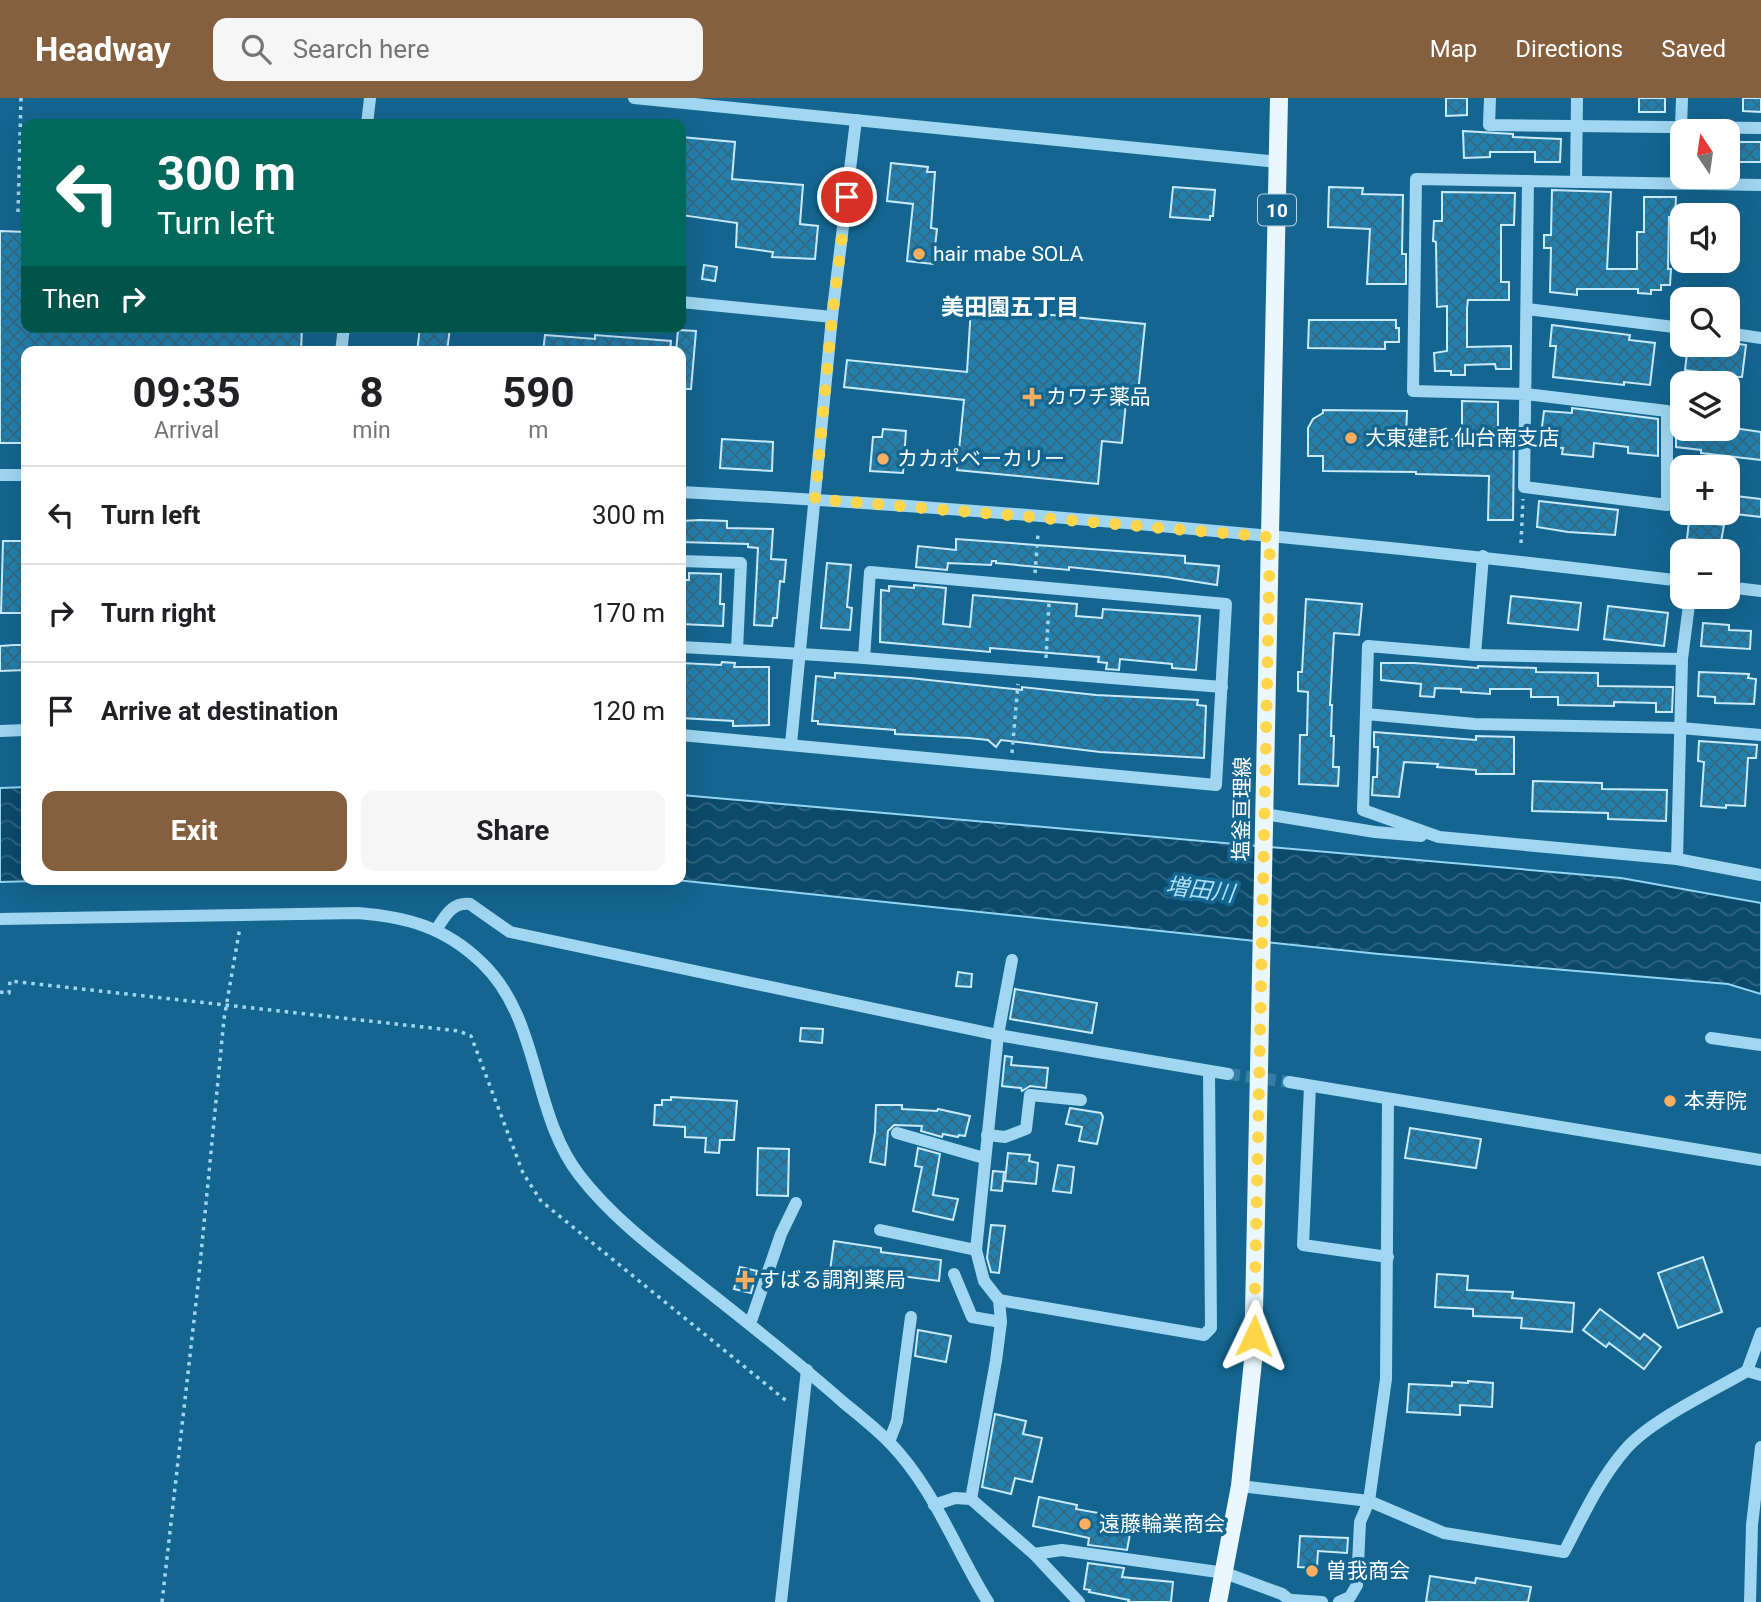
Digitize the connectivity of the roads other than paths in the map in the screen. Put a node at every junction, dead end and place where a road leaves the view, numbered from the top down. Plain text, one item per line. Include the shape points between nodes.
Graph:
1 (370, 98) edge
2 (634, 98) edge
3 (1279, 98) edge
4 (1490, 98) edge
5 (1577, 98) edge
6 (1682, 98) edge
7 (368, 119) edge
8 (1681, 119) edge
9 (856, 120) junction
10 (1576, 126) junction
11 (1670, 127) edge
12 (1740, 128) edge
13 (1761, 128) edge
14 (1278, 162) junction
15 (1528, 181) junction
16 (1576, 182) junction
17 (1761, 185) edge
18 (686, 302) edge
19 (1527, 309) junction
20 (832, 317) junction
21 (1670, 327) edge
22 (1740, 335) edge
23 (1761, 338) edge
24 (1525, 394) junction
25 (0, 475) edge
26 (21, 475) edge
27 (686, 492) edge
28 (815, 499) junction
29 (1270, 537) junction
30 (1483, 556) junction
31 (686, 561) edge
32 (1670, 579) edge
33 (1740, 589) edge
34 (1761, 591) edge
35 (1688, 609) edge
36 (686, 647) edge
37 (737, 650) junction
38 (800, 653) junction
39 (1475, 656) junction
40 (864, 658) junction
41 (1682, 659) junction
42 (1222, 687) junction
43 (1366, 714) junction
44 (1681, 728) junction
45 (21, 730) edge
46 (0, 731) edge
47 (686, 734) edge
48 (1761, 735) edge
49 (790, 744) junction
50 (1265, 817) junction
51 (1439, 837) junction
52 (1677, 859) junction
53 (1761, 875) edge
54 (0, 919) edge
55 (436, 930) junction
56 (1012, 960) dead end
57 (998, 1035) junction
58 (1711, 1038) dead end
59 (1761, 1045) edge
60 (1209, 1071) junction
61 (1228, 1074) tunnel mouth
62 (1289, 1082) tunnel mouth
63 (1310, 1086) junction
64 (1081, 1100) dead end
65 (1388, 1100) junction
66 (897, 1133) dead end
67 (988, 1135) junction
68 (984, 1158) junction
69 (1761, 1160) edge
70 (796, 1203) dead end
71 (880, 1230) dead end
72 (976, 1250) junction
73 (1388, 1257) junction
74 (954, 1274) dead end
75 (999, 1300) junction
76 (911, 1317) dead end
77 (1001, 1322) junction
78 (750, 1324) junction
79 (1761, 1333) edge
80 (807, 1370) junction
81 (1747, 1371) junction
82 (1761, 1375) edge
83 (889, 1442) junction
84 (1761, 1450) edge
85 (1240, 1486) junction
86 (971, 1499) junction
87 (1368, 1501) junction
88 (934, 1505) junction
89 (1034, 1554) junction
90 (1225, 1573) junction
91 (1292, 1601) edge
92 (780, 1602) edge
93 (988, 1602) edge
94 (1079, 1602) edge
95 (1217, 1602) edge
96 (1322, 1602) edge
97 (1339, 1602) edge
98 (1750, 1602) edge

1 - 7 street
2 - 9 street
3 - 14 main road, 塩釜亘理線 / 10
4 - 10 street via 1489,125
5 - 10 street
6 - 8 street
9 - 14 street
9 - 20 street
10 - 11 street
10 - 16 street
12 - 13 street
14 - 29 main road, 塩釜亘理線 / 10
15 - 16 street
15 - 19 street
15 - 24 street via 1416,180 1413,390
16 - 17 street
18 - 20 street
19 - 21 street
19 - 24 street
20 - 28 street
22 - 23 street
24 - 24 street via 1524,487 1667,505 1667,411
25 - 26 street
27 - 28 street
28 - 29 street
28 - 38 street
29 - 30 street
29 - 50 main road, 塩釜亘理線 / 10
30 - 32 street
30 - 39 street
31 - 37 street via 741,563
33 - 34 street
35 - 41 street
36 - 37 street
37 - 38 street
38 - 40 street
38 - 49 street
39 - 41 street
39 - 43 street via 1368,646
40 - 42 street
40 - 42 street via 870,572 1034,585 1226,604
41 - 44 street
42 - 49 street via 1216,785
43 - 44 street via 1475,724
43 - 51 street via 1363,810
44 - 48 street
44 - 52 street
45 - 46 street
47 - 49 street
50 - 51 street
50 - 85 main road, 塩釜亘理線 / 10 via 1254,1361
51 - 52 street
52 - 53 street
54 - 55 street via 369,914
55 - 57 street via 454,906 470,904 510,932
55 - 78 street via 473,955 502,985 523,1029 564,1149 602,1204
56 - 57 street
57 - 60 street
57 - 67 street
58 - 59 street
60 - 61 street
60 - 75 street via 1212,1328 1205,1335
62 - 63 street
63 - 65 street
63 - 73 street via 1303,1245
64 - 67 street via 1030,1095 1026,1129 1005,1137
65 - 69 street
65 - 73 street
66 - 68 street
67 - 68 street
68 - 72 street
70 - 78 street
71 - 72 street
72 - 75 street via 984,1281
73 - 87 street via 1386,1379
74 - 77 street via 972,1317
75 - 77 street
76 - 83 street via 897,1421
77 - 86 street
78 - 80 street
79 - 81 street
80 - 83 street
80 - 92 street
81 - 82 street
81 - 87 street via 1652,1427 1625,1449 1564,1552 1444,1533
83 - 88 street
84 - 98 street via 1752,1525
85 - 87 street
85 - 90 main road, 塩釜亘理線 / 10
86 - 88 street via 955,1498
86 - 89 street
87 - 97 street via 1360,1522 1357,1585 1350,1597
88 - 93 street
89 - 90 street via 1062,1550
89 - 94 street
90 - 91 street
90 - 95 main road, 塩釜亘理線 / 10
91 - 96 street

